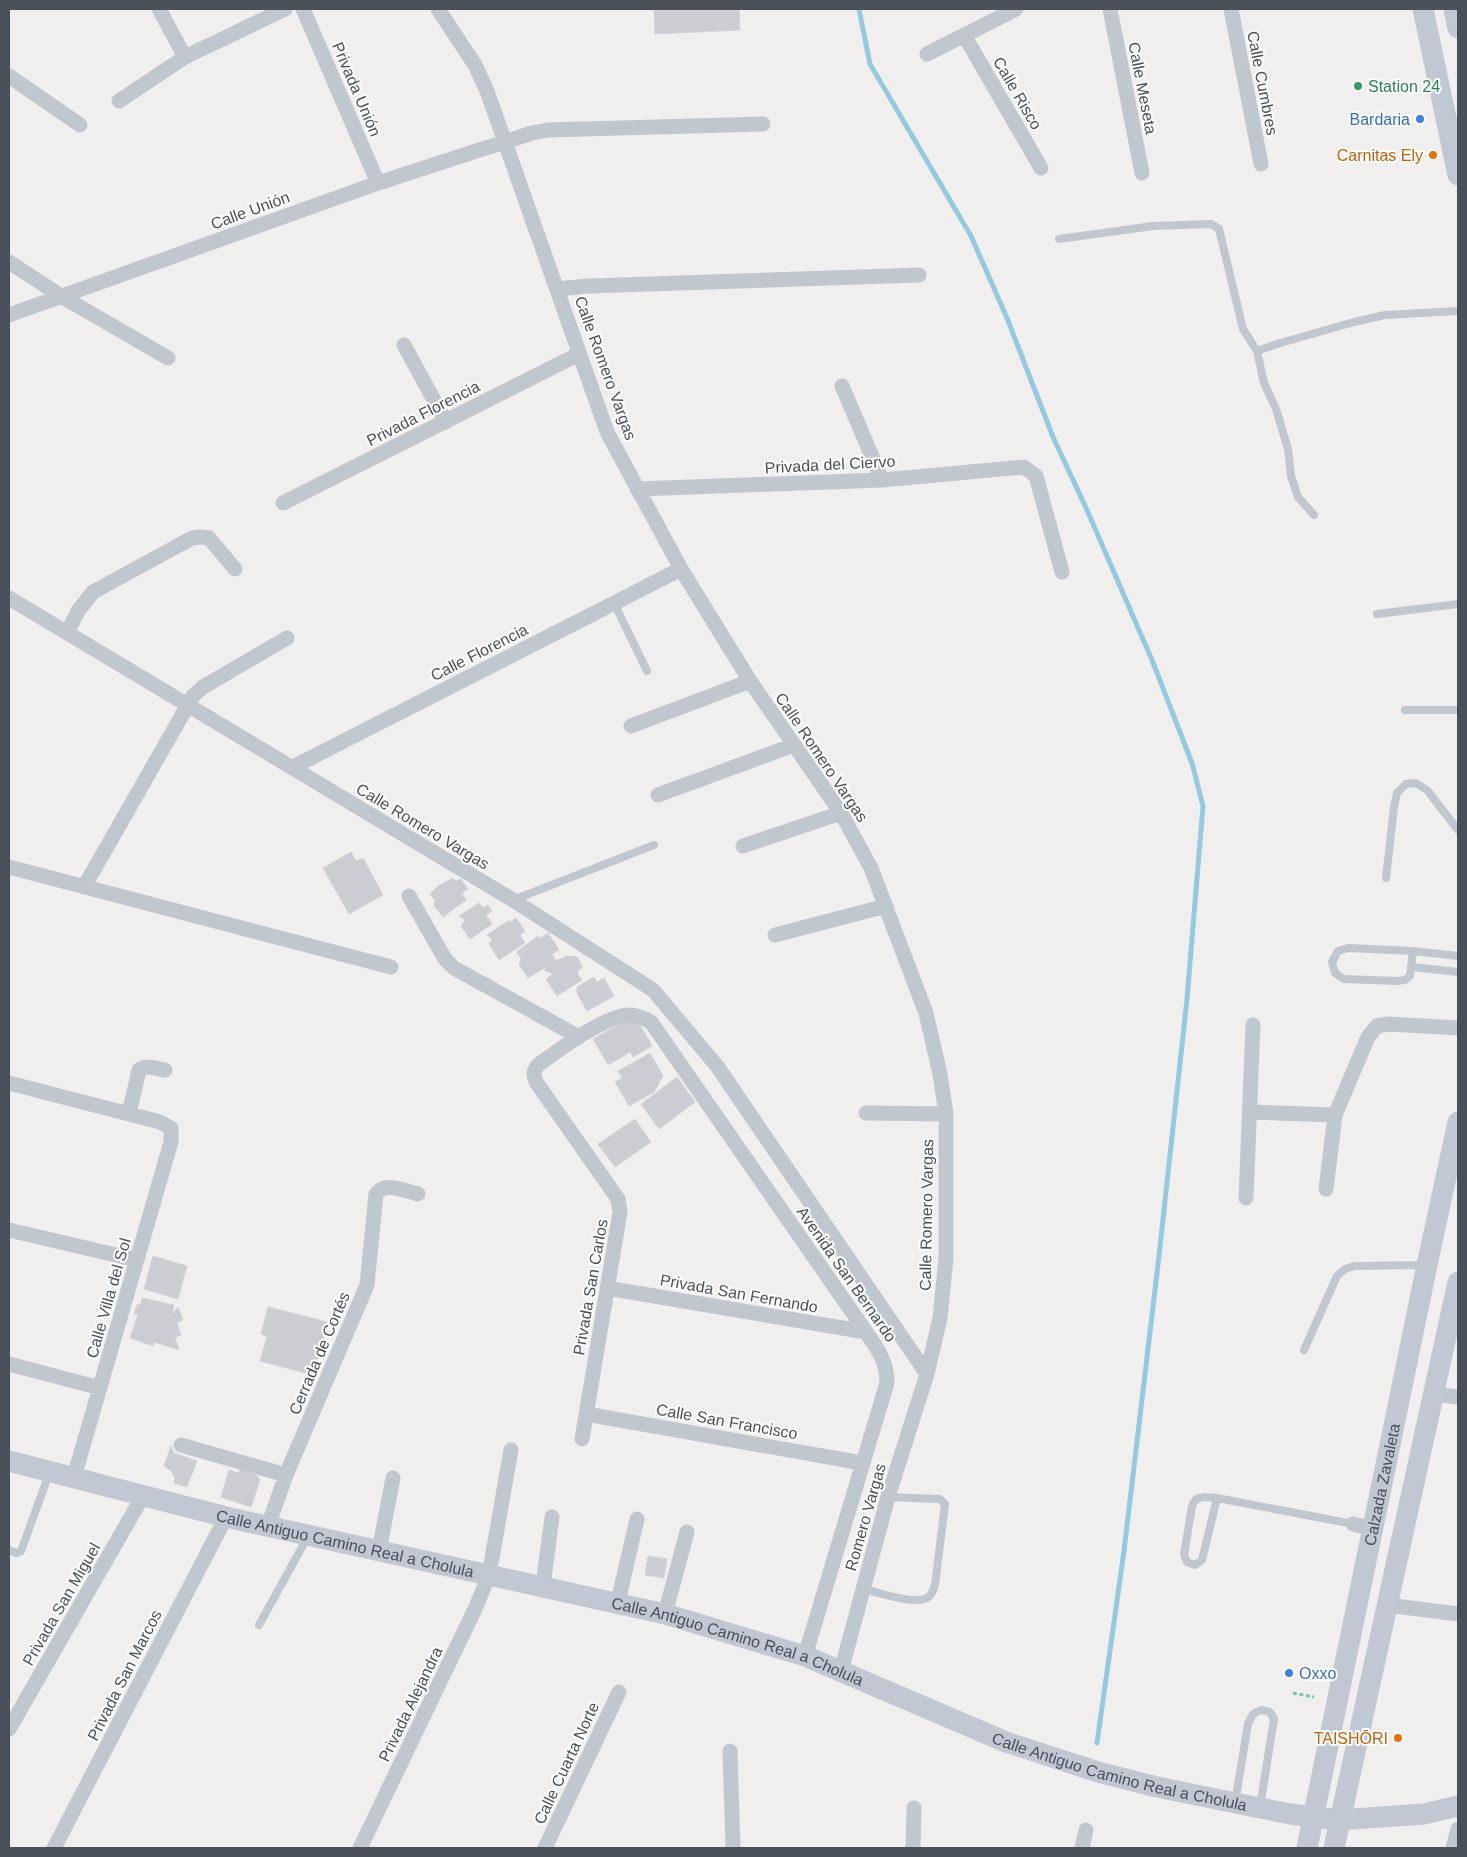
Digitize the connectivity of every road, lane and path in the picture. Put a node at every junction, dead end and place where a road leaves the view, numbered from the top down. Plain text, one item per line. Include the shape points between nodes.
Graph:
1 (159, 9) edge
2 (285, 9) edge
3 (304, 9) edge
4 (438, 9) edge
5 (1016, 9) edge
6 (1110, 9) edge
7 (1231, 9) edge
8 (1423, 9) edge
9 (1454, 9) edge
10 (1458, 28) edge
11 (964, 35) junction
12 (927, 54) dead end
13 (185, 57) junction
14 (9, 76) edge
15 (120, 101) dead end
16 (763, 124) dead end
17 (80, 125) dead end
18 (506, 142) junction
19 (1260, 164) dead end
20 (1042, 168) dead end
21 (1142, 173) dead end
22 (1458, 175) edge
23 (378, 183) junction
24 (1059, 239) dead end
25 (9, 262) edge
26 (920, 275) dead end
27 (558, 289) junction
28 (61, 296) junction
29 (1458, 311) edge
30 (9, 315) edge
31 (404, 345) dead end
32 (1257, 351) junction
33 (579, 354) junction
34 (168, 358) dead end
35 (842, 386) dead end
36 (446, 422) junction
37 (882, 480) junction
38 (637, 489) junction
39 (283, 503) dead end
40 (1314, 515) dead end
41 (235, 569) dead end
42 (681, 569) junction
43 (1062, 572) dead end
44 (9, 598) edge
45 (614, 603) junction
46 (1458, 604) edge
47 (1377, 614) dead end
48 (66, 633) junction
49 (288, 638) dead end
50 (647, 671) dead end
51 (750, 681) junction
52 (188, 705) junction
53 (1405, 710) dead end
54 (1458, 710) edge
55 (631, 726) dead end
56 (794, 745) junction
57 (292, 767) junction
58 (658, 795) dead end
59 (841, 813) junction
60 (1458, 830) edge
61 (654, 845) dead end
62 (744, 846) dead end
63 (9, 866) edge
64 (1386, 878) dead end
65 (84, 887) junction
66 (409, 896) dead end
67 (513, 900) junction
68 (886, 906) junction
69 (775, 935) dead end
70 (1413, 951) junction
71 (1458, 956) edge
72 (392, 967) dead end
73 (1412, 967) junction
74 (1458, 972) edge
75 (1253, 1024) dead end
76 (1458, 1028) edge
77 (579, 1037) junction
78 (166, 1070) dead end
79 (9, 1083) edge
80 (1250, 1112) junction
81 (866, 1113) dead end
82 (128, 1114) junction
83 (946, 1114) junction
84 (1335, 1115) junction
85 (1458, 1122) edge
86 (1326, 1189) dead end
87 (418, 1194) dead end
88 (1246, 1198) dead end
89 (9, 1230) edge
90 (137, 1260) junction
91 (1427, 1265) junction
92 (1458, 1282) edge
93 (607, 1288) junction
94 (866, 1332) junction
95 (1304, 1350) dead end
96 (9, 1364) edge
97 (927, 1374) junction
98 (100, 1388) junction
99 (1434, 1394) junction
100 (1458, 1396) edge
101 (586, 1414) junction
102 (582, 1440) dead end
103 (181, 1444) dead end
104 (510, 1450) dead end
105 (9, 1461) edge
106 (862, 1463) junction
107 (50, 1471) junction
108 (286, 1475) junction
109 (74, 1477) junction
110 (393, 1478) dead end
111 (143, 1496) junction
112 (888, 1497) junction
113 (1217, 1498) junction
114 (226, 1517) junction
115 (552, 1517) dead end
116 (636, 1519) dead end
117 (268, 1526) junction
118 (1362, 1526) junction
119 (686, 1532) dead end
120 (309, 1535) junction
121 (9, 1550) edge
122 (379, 1551) junction
123 (489, 1575) junction
124 (543, 1586) junction
125 (863, 1588) junction
126 (618, 1602) junction
127 (1386, 1605) junction
128 (665, 1614) junction
129 (1458, 1614) edge
130 (258, 1625) dead end
131 (805, 1656) junction
132 (841, 1671) junction
133 (619, 1692) dead end
134 (1293, 1694) dead end
135 (1314, 1697) dead end
136 (9, 1729) edge
137 (730, 1751) dead end
138 (1235, 1804) junction
139 (1458, 1806) edge
140 (914, 1808) dead end
141 (1260, 1809) junction
142 (1313, 1818) junction
143 (1339, 1820) junction
144 (1458, 1829) edge
145 (1086, 1830) dead end
146 (54, 1848) edge
147 (360, 1848) edge
148 (545, 1848) edge
149 (733, 1848) edge
150 (913, 1848) edge
151 (1082, 1848) edge
152 (1307, 1848) edge
153 (1334, 1848) edge
154 (1454, 1848) edge

1 - 13 street
2 - 13 street
3 - 23 street, Privada Unión
4 - 18 street, Calle Romero Vargas via 475,65
5 - 11 street
6 - 21 street, Calle Meseta
7 - 19 street, Calle Cumbres
8 - 22 main road
9 - 10 main road
11 - 12 street
11 - 20 street, Calle Risco
13 - 15 street
14 - 17 street
16 - 18 street, Calle Unión via 548,130
18 - 23 street, Calle Unión
18 - 27 street, Calle Romero Vargas
23 - 28 street, Calle Unión
24 - 32 lane via 1153,226 1211,224 1219,229 1243,329
25 - 28 street
26 - 27 street
27 - 33 street, Calle Romero Vargas
28 - 30 street, Calle Unión
28 - 34 street
29 - 32 lane via 1369,318
31 - 36 street
32 - 40 lane via 1264,383 1276,408 1288,449 1293,483 1298,497
33 - 36 street, Privada Florencia
33 - 38 street, Calle Romero Vargas via 607,432
35 - 37 street
36 - 39 street, Privada Florencia
37 - 38 street, Privada del Ciervo
37 - 43 street, Privada del Ciervo via 1024,467 1036,476
38 - 42 street, Calle Romero Vargas
41 - 48 street via 209,538 192,538 93,592
42 - 45 street, Calle Florencia
42 - 51 street, Calle Romero Vargas
44 - 48 street, Calle Romero Vargas
45 - 50 lane
45 - 57 street, Calle Florencia
46 - 47 lane
48 - 52 street, Calle Romero Vargas
49 - 52 street via 203,687
51 - 55 street
51 - 56 street, Calle Romero Vargas
52 - 57 street, Calle Romero Vargas
52 - 65 street
53 - 54 lane
56 - 58 street
56 - 59 street, Calle Romero Vargas
57 - 67 street, Calle Romero Vargas
59 - 62 street
59 - 68 street, Calle Romero Vargas
60 - 64 lane via 1427,790 1416,783 1406,784 1398,793 1394,807
61 - 67 lane
63 - 65 street
65 - 72 street
66 - 77 street via 445,959 454,968
67 - 97 street, Calle Romero Vargas via 660,997 721,1072
68 - 69 street
68 - 83 street, Calle Romero Vargas via 926,1013
70 - 71 lane
70 - 73 lane
70 - 73 lane via 1348,948 1338,951 1332,962 1335,973 1344,979 1405,980 1410,976
73 - 74 lane
75 - 80 street
76 - 84 street via 1377,1026 1368,1037
77 - 93 street, Privada San Carlos via 538,1065 533,1076 618,1199 620,1212
77 - 94 street, Avenida San Bernardo via 618,1017 630,1015 651,1022
78 - 82 street via 146,1066 139,1070
79 - 82 street
80 - 84 street
80 - 88 street
81 - 83 street
82 - 90 street, Calle Villa del Sol via 160,1122 170,1128 170,1142
83 - 97 street, Calle Romero Vargas via 946,1258 940,1318
84 - 86 street
85 - 91 main road, Calzada Zavaleta
87 - 108 street, Cerrada de Cortés via 387,1187 380,1188 376,1194 367,1285
89 - 90 street
90 - 98 street, Calle Villa del Sol
91 - 95 lane via 1355,1266 1345,1269 1337,1276
91 - 118 main road, Calzada Zavaleta
92 - 99 main road, Calzada Zavaleta
93 - 94 street, Privada San Fernando
93 - 101 street, Privada San Carlos
94 - 106 street, Avenida San Bernardo via 882,1356 887,1369 887,1384
96 - 98 street
97 - 112 street, Romero Vargas
98 - 109 street, Calle Villa del Sol
99 - 100 street
99 - 127 main road, Calzada Zavaleta
101 - 102 street, Privada San Carlos
101 - 106 street, Calle San Francisco
103 - 108 street
104 - 123 street, Privada Alejandra
105 - 107 main road, Calle Antiguo Camino Real a Cholula
106 - 131 street, Avenida San Bernardo
107 - 109 main road, Calle Antiguo Camino Real a Cholula
107 - 121 lane via 21,1550
108 - 117 street, Cerrada de Cortés
109 - 111 main road, Calle Antiguo Camino Real a Cholula
110 - 122 street
111 - 114 main road, Calle Antiguo Camino Real a Cholula
111 - 136 street, Privada San Miguel
112 - 125 street, Romero Vargas
112 - 125 lane via 940,1499 945,1504 935,1585 926,1598 919,1600
113 - 113 lane via 1196,1499 1192,1506 1184,1555 1187,1562 1195,1565 1202,1560
113 - 118 lane
114 - 117 main road, Calle Antiguo Camino Real a Cholula
114 - 146 street, Privada San Marcos
115 - 124 street
116 - 126 street
117 - 120 main road, Calle Antiguo Camino Real a Cholula
118 - 142 main road, Calzada Zavaleta
119 - 128 street
120 - 122 main road, Calle Antiguo Camino Real a Cholula
120 - 130 lane
122 - 123 main road, Calle Antiguo Camino Real a Cholula
123 - 124 main road, Calle Antiguo Camino Real a Cholula
123 - 147 street, Privada Alejandra via 476,1609
124 - 126 main road, Calle Antiguo Camino Real a Cholula
125 - 132 street, Romero Vargas
126 - 128 main road, Calle Antiguo Camino Real a Cholula
127 - 129 street
127 - 143 main road, Calzada Zavaleta
128 - 131 main road, Calle Antiguo Camino Real a Cholula
131 - 132 main road, Calle Antiguo Camino Real a Cholula
132 - 138 main road, Calle Antiguo Camino Real a Cholula via 1006,1742 1098,1772
133 - 148 street, Calle Cuarta Norte
134 - 135 path
137 - 149 street
138 - 141 main road, Calle Antiguo Camino Real a Cholula
138 - 141 lane via 1248,1724 1252,1714 1261,1710 1270,1712 1274,1719
139 - 143 main road, Calle Antiguo Camino Real a Cholula via 1424,1814
140 - 150 street
141 - 142 main road, Calle Antiguo Camino Real a Cholula
142 - 143 main road, Calle Antiguo Camino Real a Cholula
142 - 152 main road, Calzada Zavaleta
143 - 153 main road, Calzada Zavaleta
144 - 154 street
145 - 151 street

